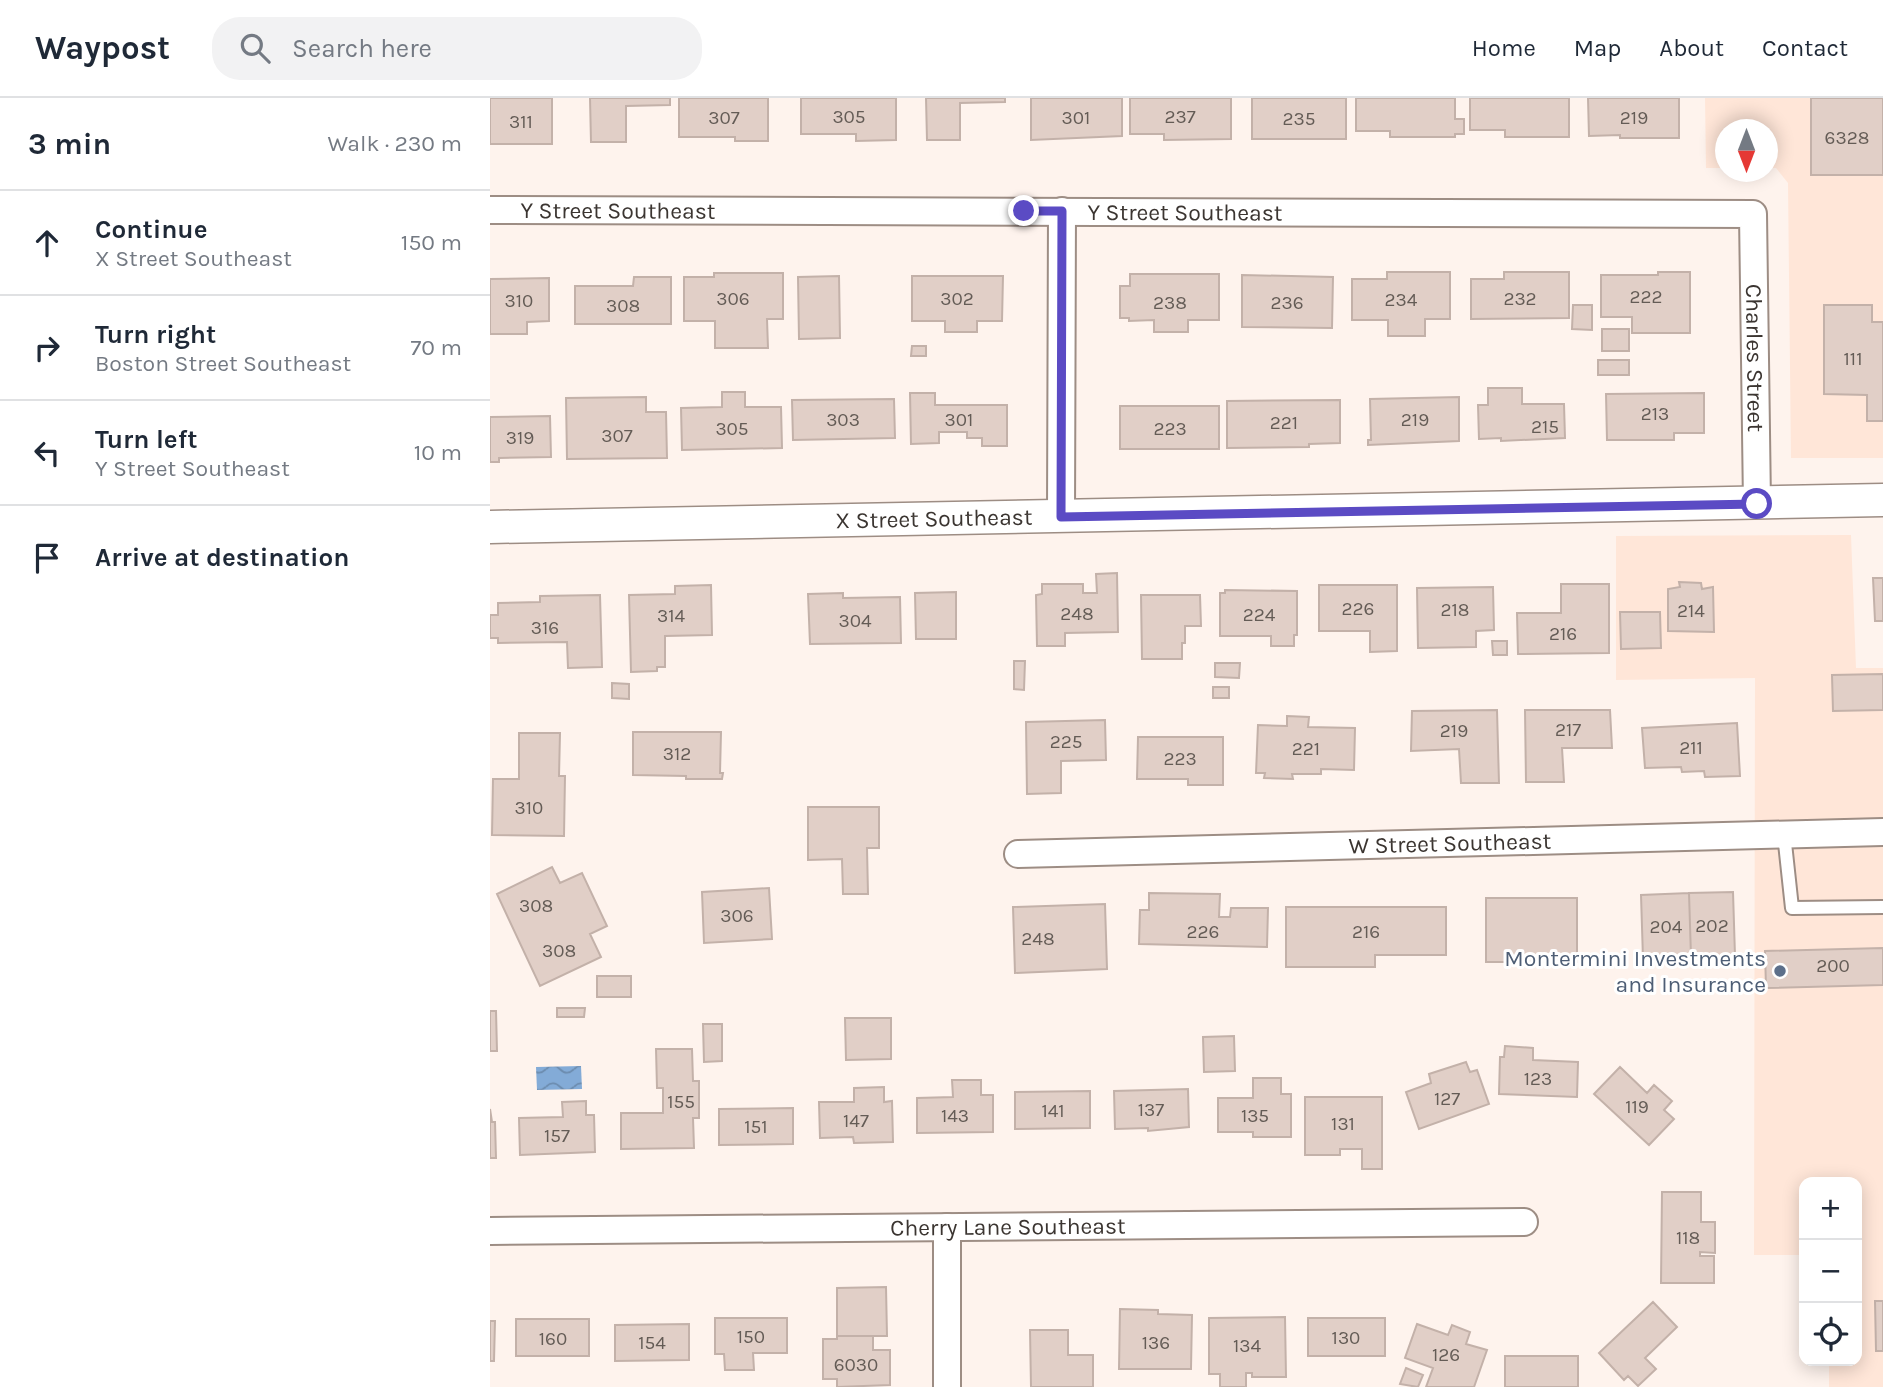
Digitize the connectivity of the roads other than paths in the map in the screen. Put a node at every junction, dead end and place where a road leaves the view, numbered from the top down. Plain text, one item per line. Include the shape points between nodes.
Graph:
1 (490, 210) edge
2 (1062, 211) junction
3 (1753, 214) joint
4 (1883, 500) edge
5 (1757, 504) junction
6 (1061, 517) junction
7 (490, 527) edge
8 (1883, 832) edge
9 (1784, 834) junction
10 (1017, 854) dead end
11 (1883, 907) edge
12 (1524, 1222) dead end
13 (947, 1227) junction
14 (490, 1231) edge
15 (947, 1387) edge

1 - 2 street, Y Street Southeast
2 - 3 street, Y Street Southeast
2 - 6 street
3 - 5 street, Charles Street
4 - 5 street, X Street Southeast
5 - 6 street, X Street Southeast
6 - 7 street, X Street Southeast
8 - 9 street, W Street Southeast
9 - 10 street, W Street Southeast
9 - 11 lane via 1792,908
12 - 13 street, Cherry Lane Southeast
13 - 14 street, Cherry Lane Southeast
13 - 15 street

